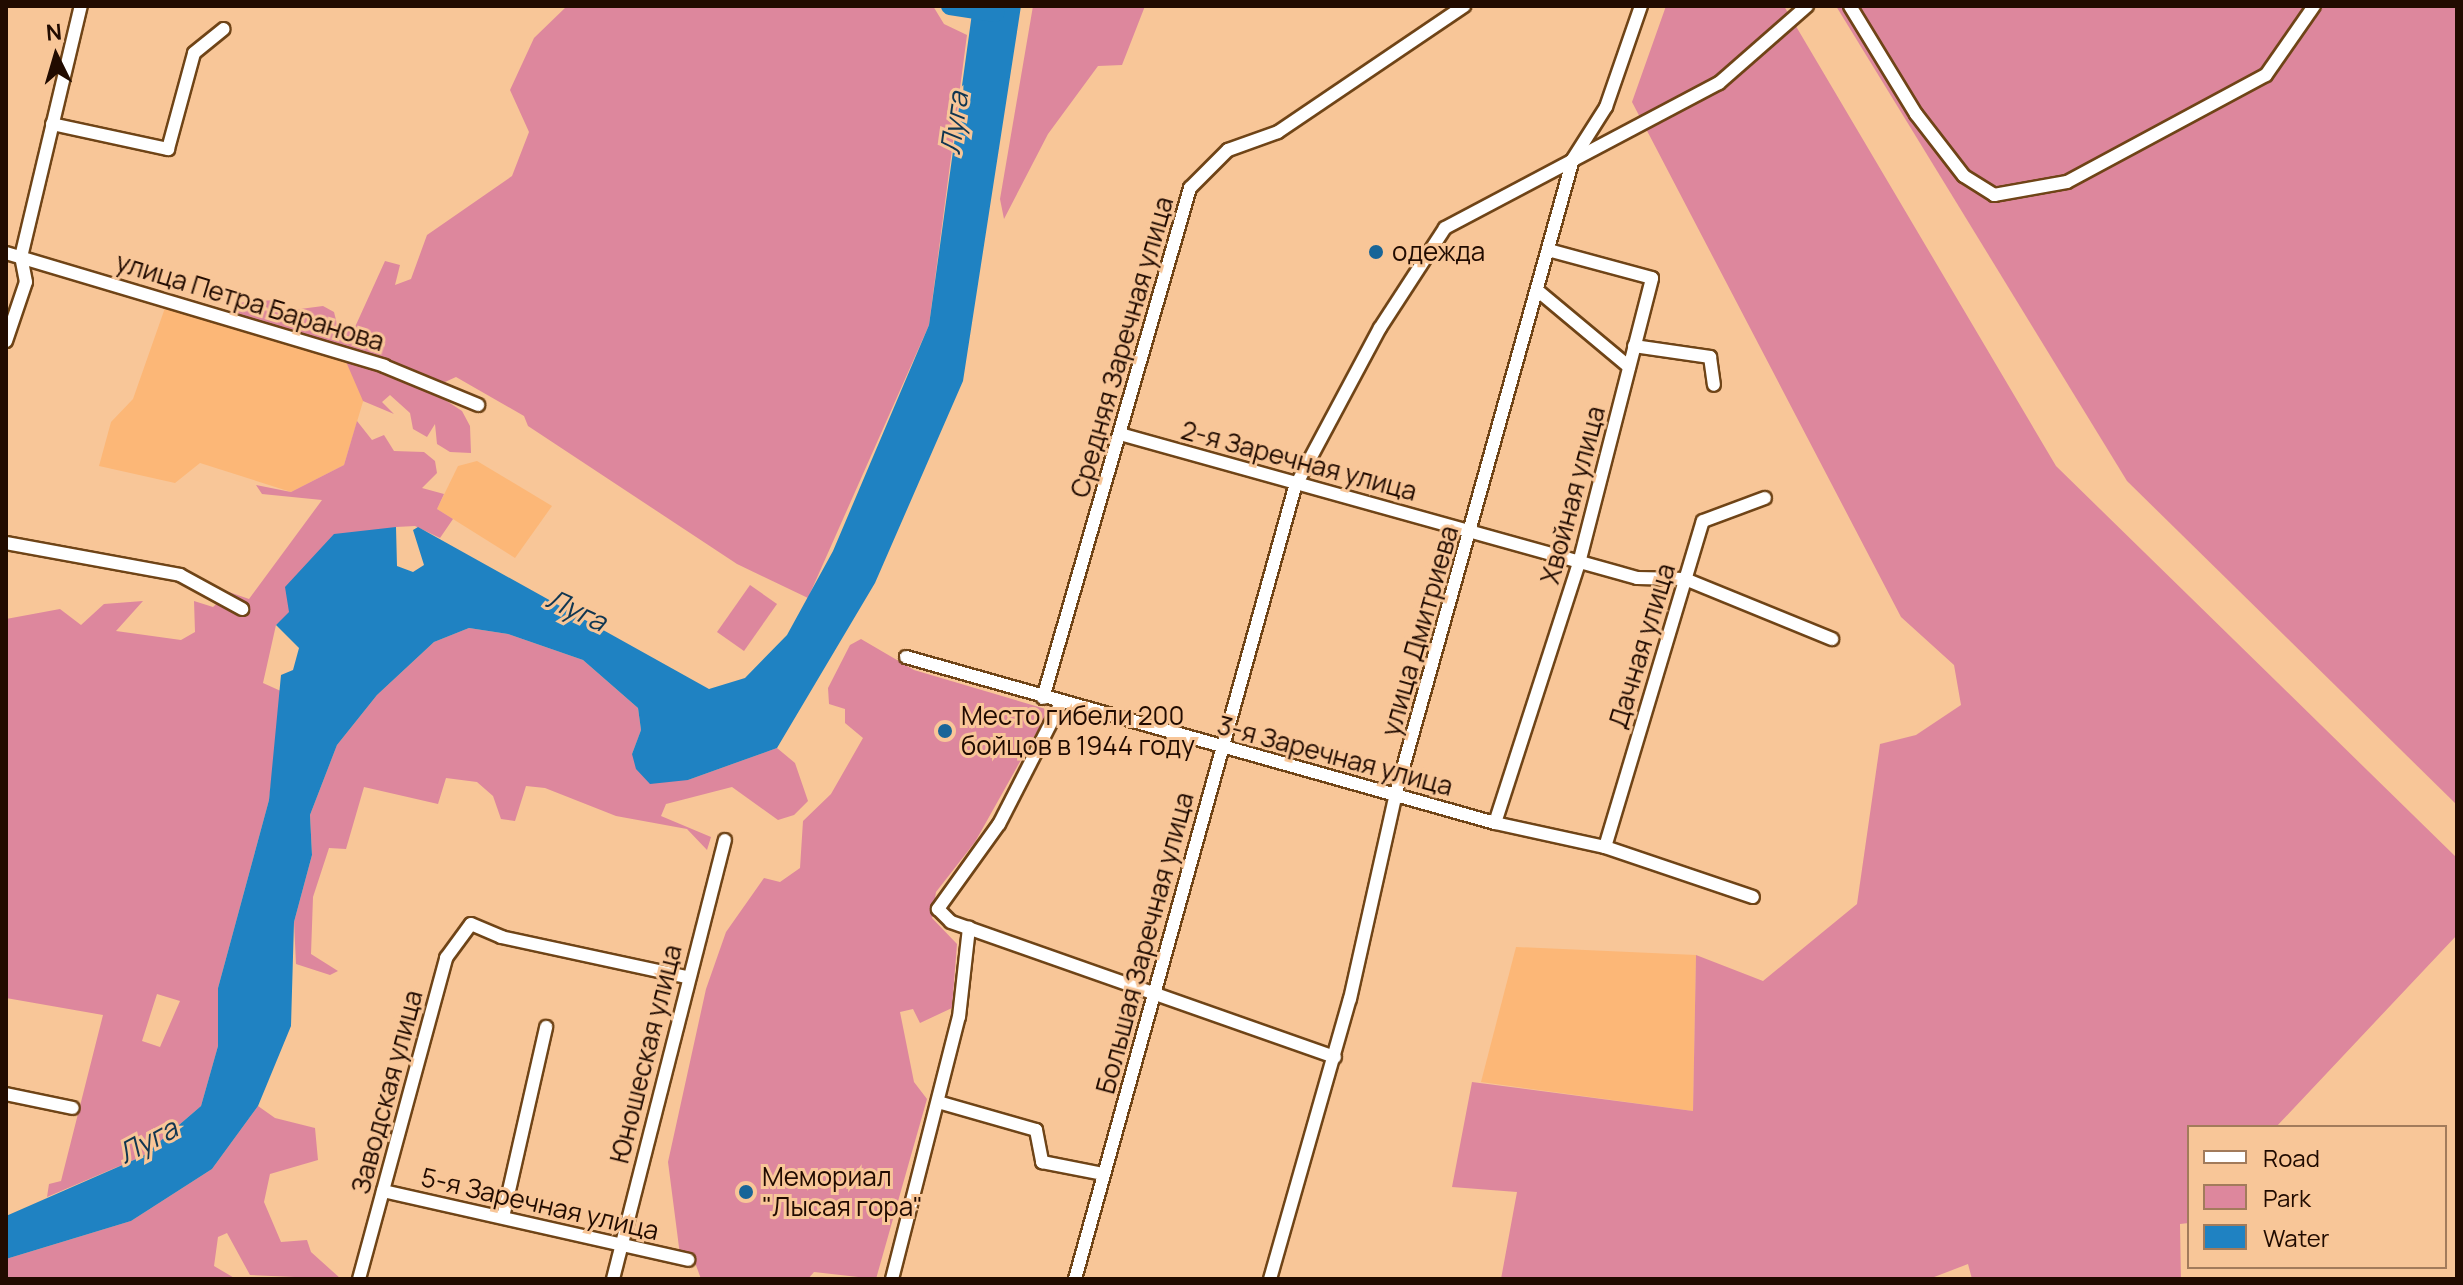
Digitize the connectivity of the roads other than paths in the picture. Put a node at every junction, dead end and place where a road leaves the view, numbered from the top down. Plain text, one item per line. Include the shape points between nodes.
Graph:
1 (81, 6) edge
2 (1464, 6) edge
3 (1641, 6) edge
4 (1807, 6) edge
5 (1850, 6) edge
6 (2314, 6) edge
7 (224, 29) dead end
8 (52, 124) junction
9 (1573, 159) junction
10 (1548, 250) junction
11 (6, 253) edge
12 (21, 257) junction
13 (1537, 290) junction
14 (6, 341) edge
15 (1634, 346) junction
16 (1629, 367) junction
17 (1714, 385) dead end
18 (478, 405) dead end
19 (1120, 434) junction
20 (1295, 487) junction
21 (1765, 498) dead end
22 (1472, 530) junction
23 (6, 543) edge
24 (1579, 563) junction
25 (1685, 579) junction
26 (242, 609) dead end
27 (1832, 639) dead end
28 (906, 657) dead end
29 (1043, 698) junction
30 (1061, 703) junction
31 (1221, 748) junction
32 (1396, 793) junction
33 (1495, 823) junction
34 (725, 840) dead end
35 (1605, 847) junction
36 (1753, 897) dead end
37 (969, 928) junction
38 (686, 977) junction
39 (1156, 990) junction
40 (546, 1027) dead end
41 (1335, 1057) junction
42 (6, 1094) edge
43 (938, 1102) junction
44 (73, 1108) dead end
45 (1104, 1174) junction
46 (383, 1191) junction
47 (503, 1217) junction
48 (622, 1246) junction
49 (688, 1260) dead end
50 (359, 1279) edge
51 (613, 1279) edge
52 (892, 1279) edge
53 (1075, 1279) edge
54 (1270, 1279) edge

1 - 8 street
2 - 19 street, Средняя Заречная улица via 1278,132 1228,150 1190,188
3 - 9 street, улица Дмитриева via 1606,107
4 - 9 street, Большая Заречная улица via 1719,83
5 - 6 street via 1916,114 1964,176 1994,195 2067,182 2266,75
7 - 8 street via 194,53 168,149
8 - 12 street
9 - 10 street, улица Дмитриева
9 - 20 street, Большая Заречная улица via 1445,228 1380,328
10 - 13 street, улица Дмитриева
10 - 15 street, Хвойная улица via 1652,278
11 - 12 street, улица Петра Баранова
12 - 14 street via 26,282
12 - 18 street, улица Петра Баранова via 384,366
13 - 16 street
13 - 22 street, улица Дмитриева
15 - 16 street, Хвойная улица
15 - 17 street via 1710,357
16 - 24 street, Хвойная улица
19 - 20 street, 2-я Заречная улица
19 - 29 street, Средняя Заречная улица
20 - 22 street, 2-я Заречная улица
20 - 31 street, Большая Заречная улица
21 - 25 street, Дачная улица via 1703,521
22 - 24 street, 2-я Заречная улица
22 - 32 street, улица Дмитриева
23 - 26 street via 180,575
24 - 25 street, 2-я Заречная улица via 1637,578
24 - 33 street, Хвойная улица
25 - 27 street, 2-я Заречная улица
25 - 35 street, Дачная улица
28 - 29 street, 3-я Заречная улица
29 - 30 street, 3-я Заречная улица
30 - 31 street, 3-я Заречная улица
30 - 37 street via 999,824 938,909 951,922
31 - 32 street, 3-я Заречная улица
31 - 39 street, Большая Заречная улица
32 - 33 street, 3-я Заречная улица
32 - 41 street, улица Дмитриева
33 - 35 street, 3-я Заречная улица
34 - 38 street, Юношеская улица
35 - 36 street, 3-я Заречная улица
37 - 39 street
37 - 43 street via 959,1017
38 - 46 street, Заводская улица via 501,937 471,924 446,958
38 - 48 street, Юношеская улица
39 - 41 street
39 - 45 street, Большая Заречная улица
40 - 47 street
41 - 54 street, улица Дмитриева
42 - 44 street
43 - 45 street via 1036,1130 1042,1162
43 - 52 street
45 - 53 street, Большая Заречная улица
46 - 47 street, 5-я Заречная улица
46 - 50 street, Заводская улица
47 - 48 street, 5-я Заречная улица
48 - 49 street, 5-я Заречная улица
48 - 51 street, Юношеская улица

